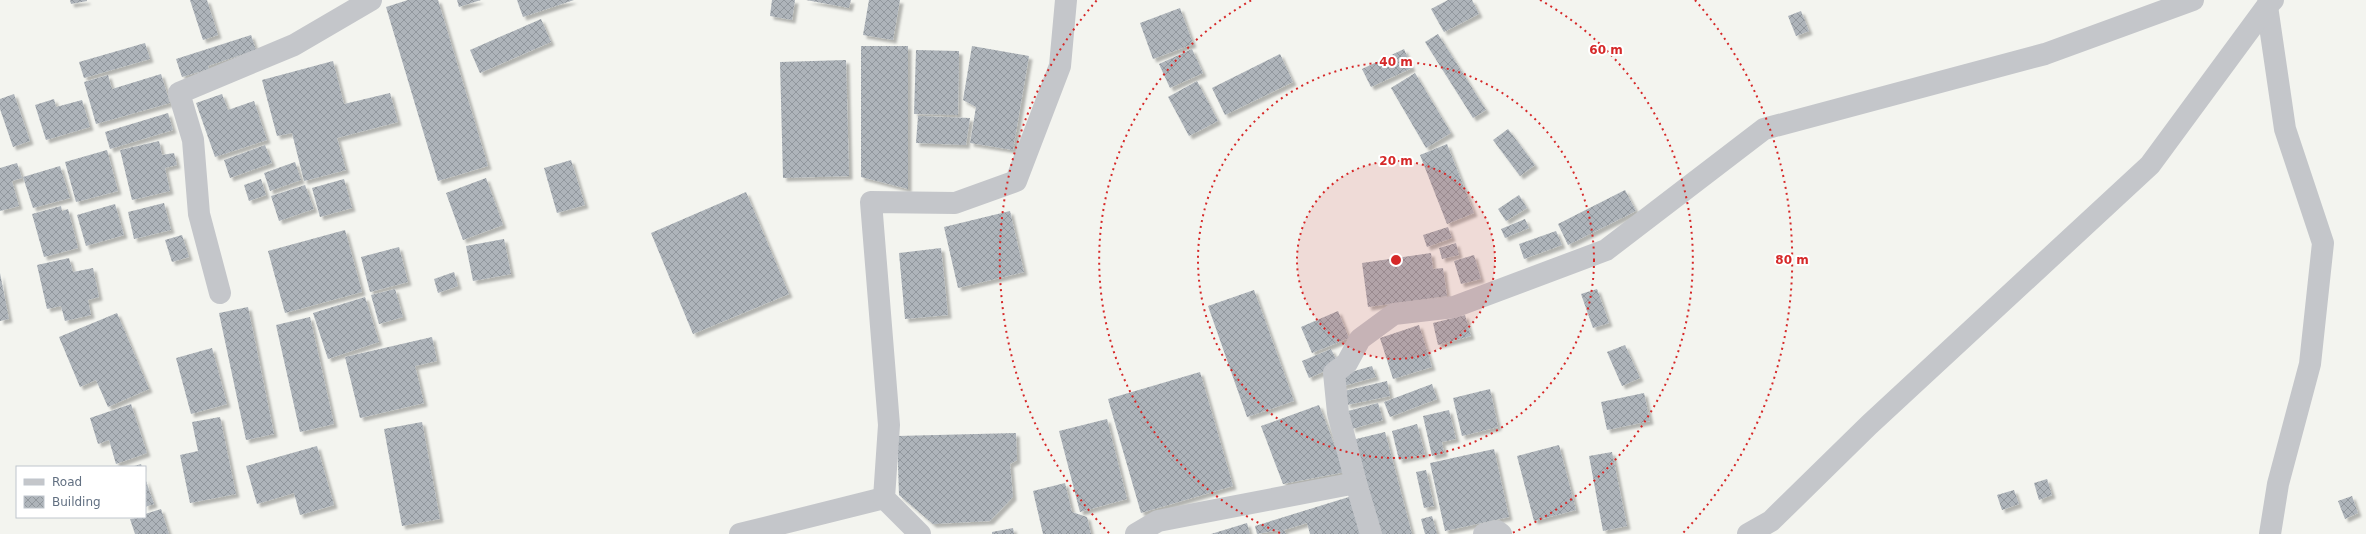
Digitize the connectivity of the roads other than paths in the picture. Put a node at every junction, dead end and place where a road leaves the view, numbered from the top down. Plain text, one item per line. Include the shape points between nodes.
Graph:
1 (371, 0) edge
2 (1066, 0) edge
3 (2192, 0) edge
4 (2270, 3) edge
5 (220, 293) dead end
6 (1356, 483) junction
7 (884, 498) junction
8 (740, 534) edge
9 (920, 534) edge
10 (1136, 534) edge
11 (1371, 534) edge
12 (1484, 534) edge
13 (1501, 534) edge
14 (1748, 534) edge
15 (2270, 534) edge

1 - 5 street via 294,45 179,93 193,140 199,214
2 - 7 street via 1060,66 1016,182 956,203 871,202 889,425
3 - 6 street via 2044,54 1764,129 1606,250 1454,307 1394,314 1360,339 1347,363 1334,373 1338,413
4 - 14 street via 2150,165 1875,419 1771,521
4 - 15 street via 2285,129 2322,243 2310,364 2278,484
6 - 10 street via 1158,521
6 - 11 street
7 - 8 street
7 - 9 street
12 - 13 street via 1497,531

